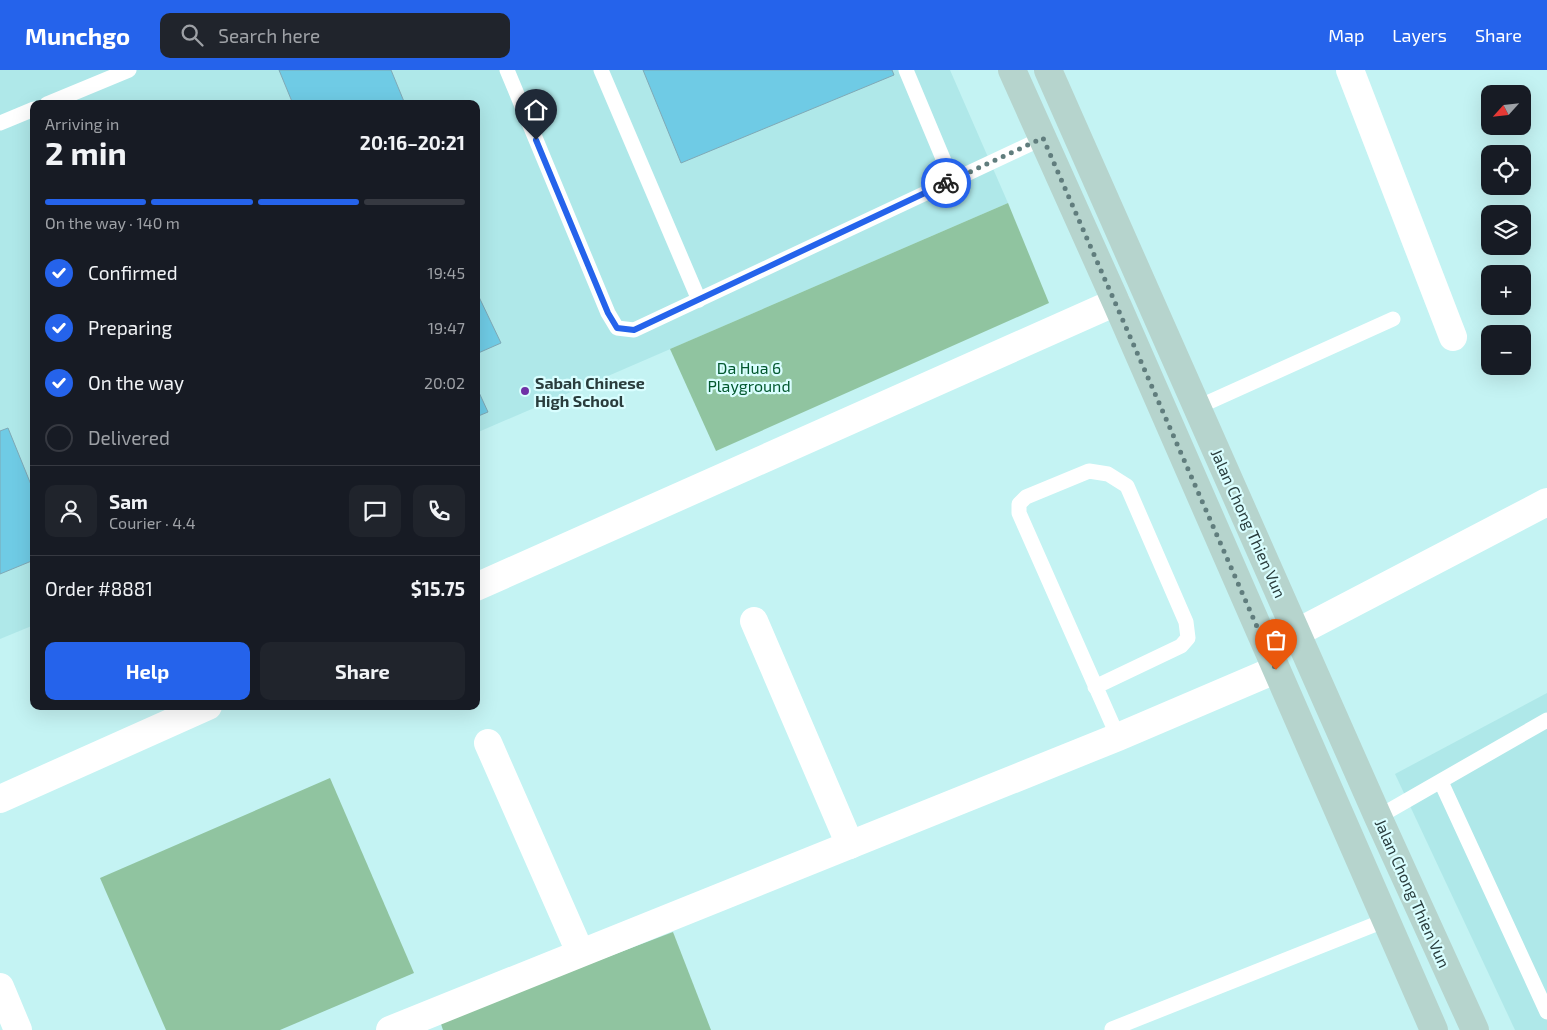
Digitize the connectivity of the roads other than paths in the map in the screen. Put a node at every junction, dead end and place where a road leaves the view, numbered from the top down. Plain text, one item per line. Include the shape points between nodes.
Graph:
1 (129, 70) edge
2 (507, 70) edge
3 (602, 70) edge
4 (906, 70) edge
5 (1012, 70) edge
6 (1048, 70) edge
7 (1350, 70) edge
8 (56, 100) edge
9 (30, 111) edge
10 (0, 123) edge
11 (1043, 138) junction
12 (952, 180) junction
13 (699, 300) junction
14 (1116, 302) junction
15 (1392, 319) dead end
16 (1453, 338) dead end
17 (1198, 407) junction
18 (1547, 502) edge
19 (480, 585) edge
20 (754, 621) dead end
21 (1298, 632) junction
22 (1276, 670) junction
23 (1095, 687) junction
24 (199, 710) edge
25 (1547, 720) edge
26 (1118, 737) junction
27 (488, 743) dead end
28 (1441, 782) junction
29 (0, 799) edge
30 (1378, 817) junction
31 (850, 845) junction
32 (1386, 920) junction
33 (580, 952) junction
34 (0, 987) edge
35 (1417, 989) junction
36 (1547, 1012) edge
37 (1112, 1029) edge
38 (18, 1030) edge
39 (390, 1030) edge
40 (1423, 1030) edge
41 (1434, 1030) edge
42 (1475, 1030) edge

1 - 8 lane
2 - 13 lane via 617,328 634,330
3 - 13 lane
4 - 12 lane
5 - 11 main road, Jalan Chong Thien Vun
6 - 17 main road, Jalan Chong Thien Vun
7 - 16 street
9 - 10 lane
11 - 12 lane
11 - 14 main road, Jalan Chong Thien Vun
12 - 13 lane
14 - 19 street
14 - 22 main road, Jalan Chong Thien Vun
15 - 17 lane
17 - 21 main road, Jalan Chong Thien Vun
18 - 21 street
20 - 31 street
21 - 30 main road, Jalan Chong Thien Vun
22 - 26 street
22 - 32 main road, Jalan Chong Thien Vun
23 - 23 lane via 1181,646 1188,638 1186,622 1127,486 1108,474 1088,471 1026,497 1020,504 1019,513
23 - 26 lane
24 - 29 street
25 - 28 lane
26 - 31 street
27 - 33 street
28 - 30 lane
28 - 36 lane
30 - 42 main road, Jalan Chong Thien Vun
31 - 33 street
32 - 35 main road, Jalan Chong Thien Vun
32 - 37 lane
33 - 39 street
34 - 38 street
35 - 40 main road via 1414,1003
35 - 41 main road, Jalan Chong Thien Vun

